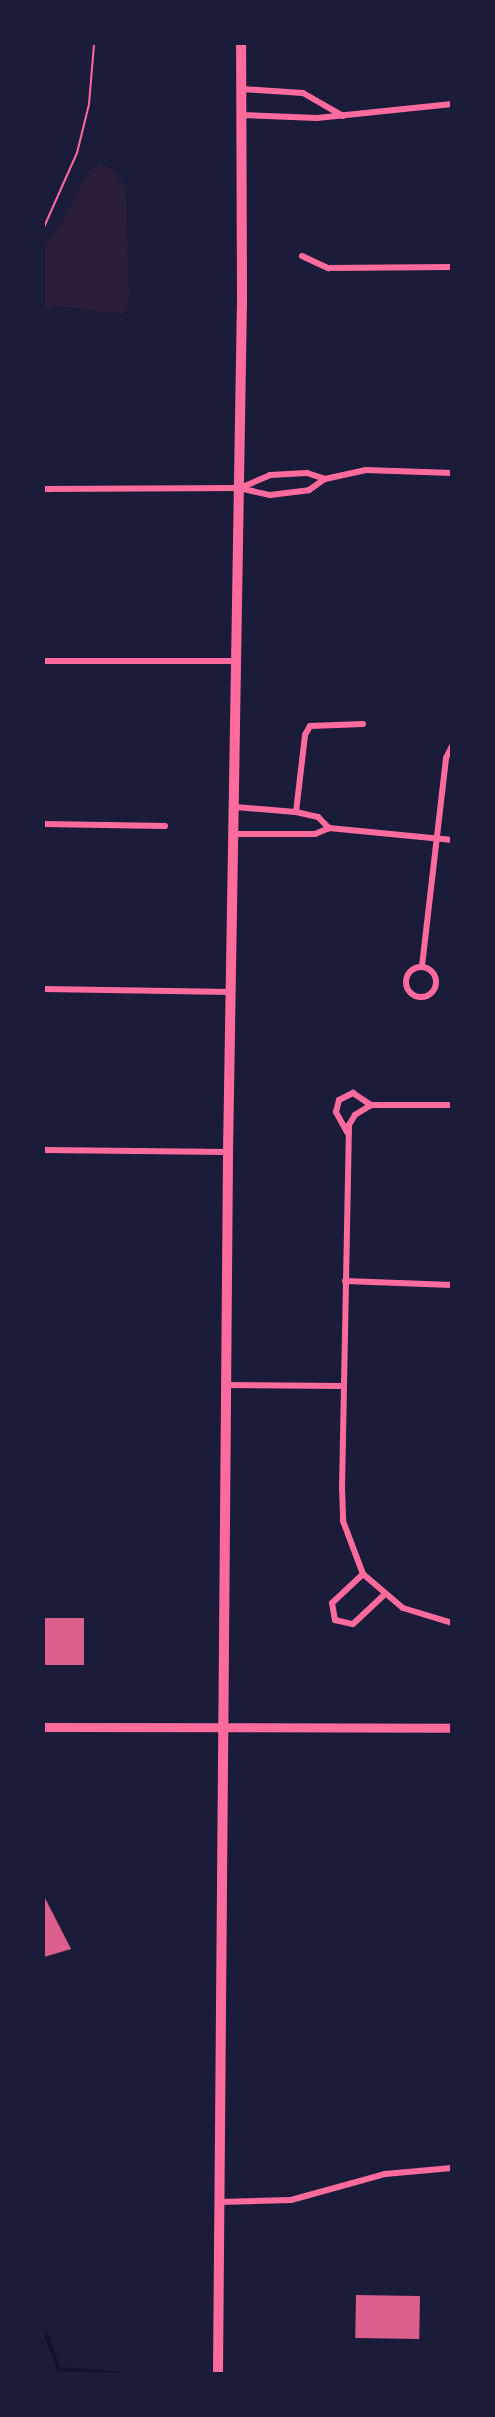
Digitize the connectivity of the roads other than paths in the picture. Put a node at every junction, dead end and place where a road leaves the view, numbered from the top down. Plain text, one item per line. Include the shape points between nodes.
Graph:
1 (241, 44) edge
2 (241, 89) junction
3 (452, 104) edge
4 (242, 115) junction
5 (344, 117) junction
6 (302, 256) dead end
7 (452, 267) edge
8 (452, 473) edge
9 (326, 479) junction
10 (239, 488) junction
11 (44, 489) edge
12 (44, 661) edge
13 (238, 661) junction
14 (363, 724) dead end
15 (452, 746) edge
16 (235, 807) junction
17 (296, 812) junction
18 (44, 824) edge
19 (165, 826) dead end
20 (329, 828) junction
21 (234, 834) junction
22 (437, 838) junction
23 (452, 840) edge
24 (422, 966) junction
25 (44, 989) edge
26 (232, 992) junction
27 (371, 1105) junction
28 (452, 1105) edge
29 (347, 1132) junction
30 (44, 1150) edge
31 (228, 1152) junction
32 (345, 1281) junction
33 (452, 1285) edge
34 (226, 1385) junction
35 (343, 1386) junction
36 (363, 1574) junction
37 (384, 1595) junction
38 (452, 1623) edge
39 (44, 1727) edge
40 (222, 1728) junction
41 (452, 1728) edge
42 (452, 2168) edge
43 (219, 2202) junction
44 (218, 2373) edge

1 - 2 main road
2 - 4 main road
2 - 5 street via 303,93
3 - 5 street
4 - 5 street
4 - 10 main road
6 - 7 street via 328,268
8 - 9 street via 366,470
9 - 10 street via 307,473 270,475
9 - 10 street via 309,490 270,495
10 - 11 street
10 - 13 main road
12 - 13 street
13 - 16 main road
14 - 17 street via 310,726 305,735
15 - 22 street via 447,752
16 - 17 street
16 - 21 main road
17 - 20 street via 318,817
18 - 19 street
20 - 21 street via 307,834
20 - 22 street
21 - 26 main road
22 - 23 street
22 - 24 street
24 - 24 street via 411,970 406,981 410,992 421,997 432,993 436,982 432,971
25 - 26 street
26 - 31 main road
27 - 28 street
27 - 29 street via 359,1111
27 - 29 street via 353,1093 342,1096 336,1112
29 - 32 street
30 - 31 street
31 - 34 main road
32 - 33 street
32 - 35 street
34 - 35 street
34 - 40 main road
35 - 36 street via 343,1521
36 - 37 street
36 - 37 street via 333,1603 335,1620 353,1624
37 - 38 street via 418,1615
39 - 40 street
40 - 41 street
40 - 43 main road
42 - 43 street via 385,2174 291,2200
43 - 44 main road

